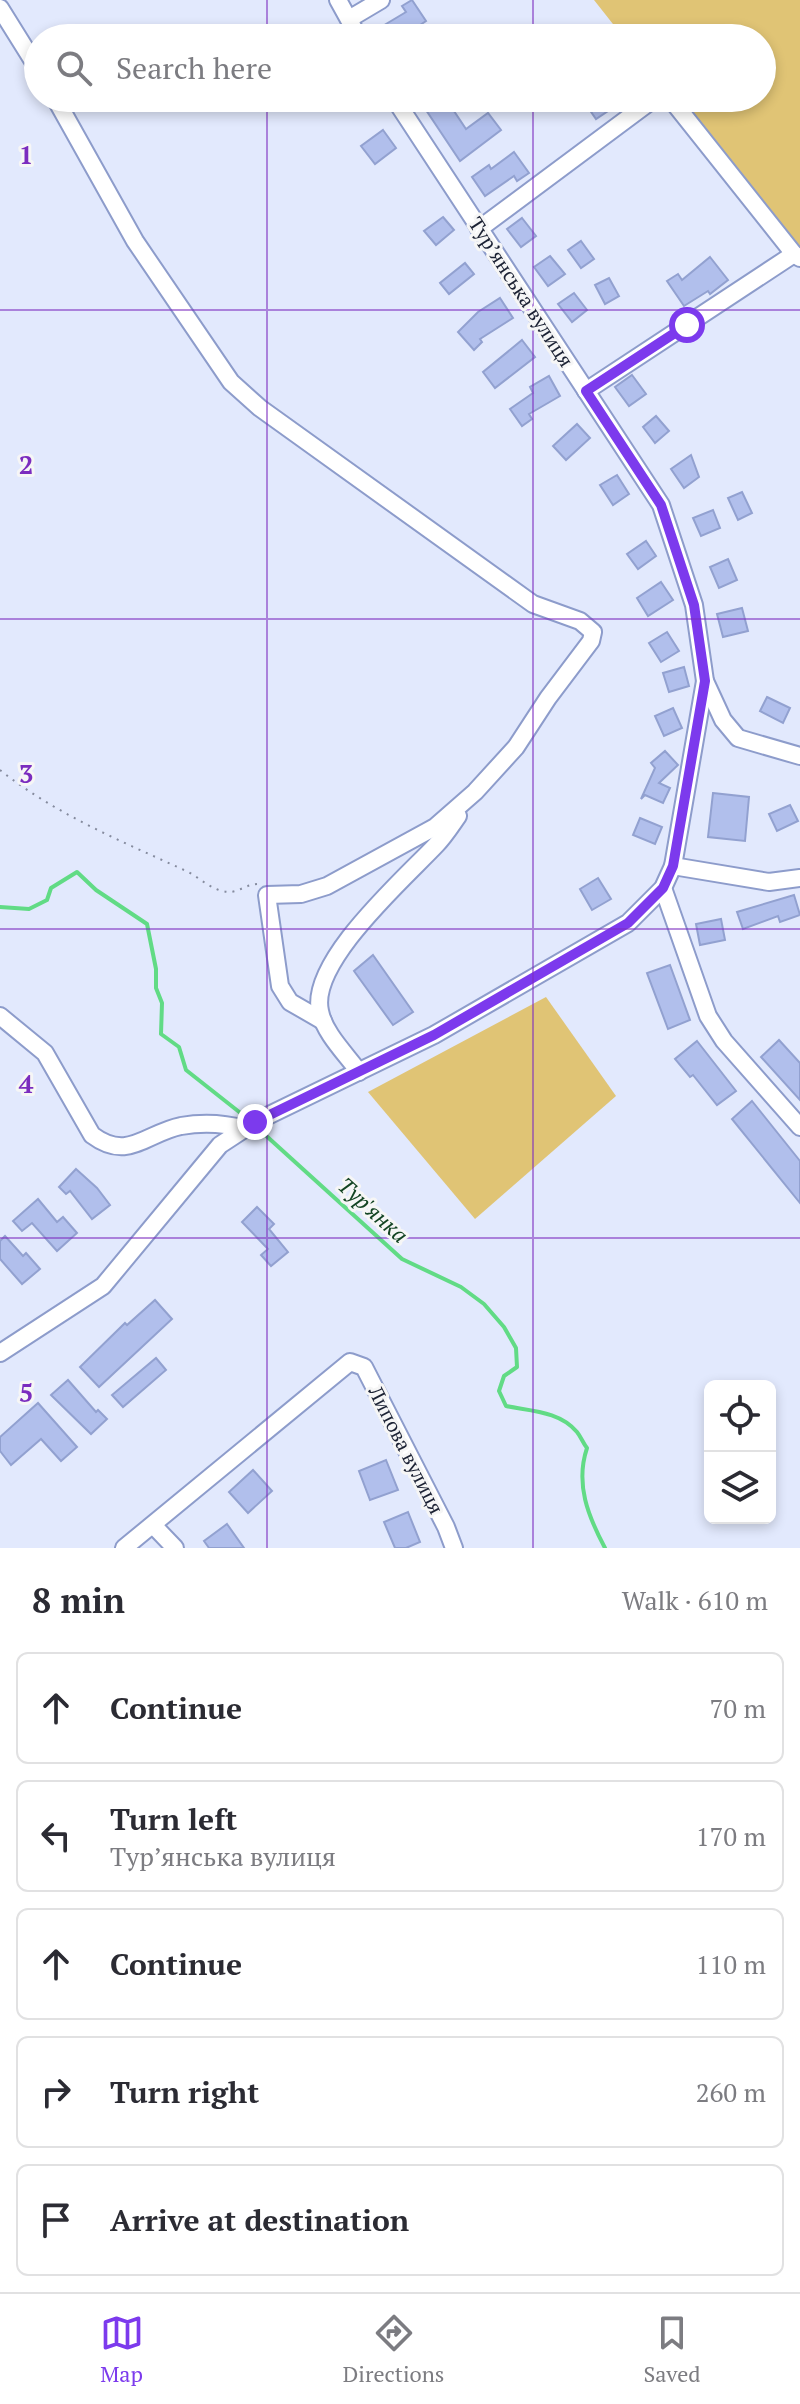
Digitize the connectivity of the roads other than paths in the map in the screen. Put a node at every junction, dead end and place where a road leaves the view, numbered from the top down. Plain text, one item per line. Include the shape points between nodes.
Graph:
1 (338, 0) edge
2 (381, 0) edge
3 (0, 8) edge
4 (349, 19) junction
5 (352, 24) edge
6 (24, 47) edge
7 (63, 112) edge
8 (403, 112) edge
9 (636, 112) edge
10 (681, 112) edge
11 (479, 229) junction
12 (797, 256) edge
13 (586, 391) junction
14 (705, 681) junction
15 (800, 756) edge
16 (475, 792) junction
17 (673, 866) junction
18 (800, 878) edge
19 (663, 888) junction
20 (0, 1016) edge
21 (323, 1021) junction
22 (359, 1072) junction
23 (800, 1127) edge
24 (245, 1129) junction
25 (0, 1353) edge
26 (153, 1525) junction
27 (124, 1548) edge
28 (175, 1548) edge
29 (454, 1548) edge

1 - 4 street
2 - 4 street
3 - 6 street
4 - 5 street
7 - 16 street via 135,241 231,382 533,604 580,621 593,632 516,747
8 - 11 street, Турʼянська вулиця
9 - 11 street
10 - 12 street
11 - 13 street, Турʼянська вулиця
12 - 13 street
13 - 14 street, Турʼянська вулиця via 661,505 694,605
14 - 15 street, Турʼянська вулиця via 738,738
14 - 17 street
16 - 21 street via 439,842 365,918 323,978
16 - 21 street via 435,827 327,886 301,894 267,895 280,986 290,1002
17 - 18 street via 769,882
17 - 19 street
19 - 22 street via 628,923
19 - 23 street via 708,1016
20 - 24 street via 45,1053 92,1135 104,1144 126,1148 178,1127 219,1122
21 - 22 street
22 - 24 street
24 - 25 street via 220,1145 103,1286
26 - 27 street
26 - 28 street
26 - 29 street, Липова вулиця via 350,1362 364,1367

